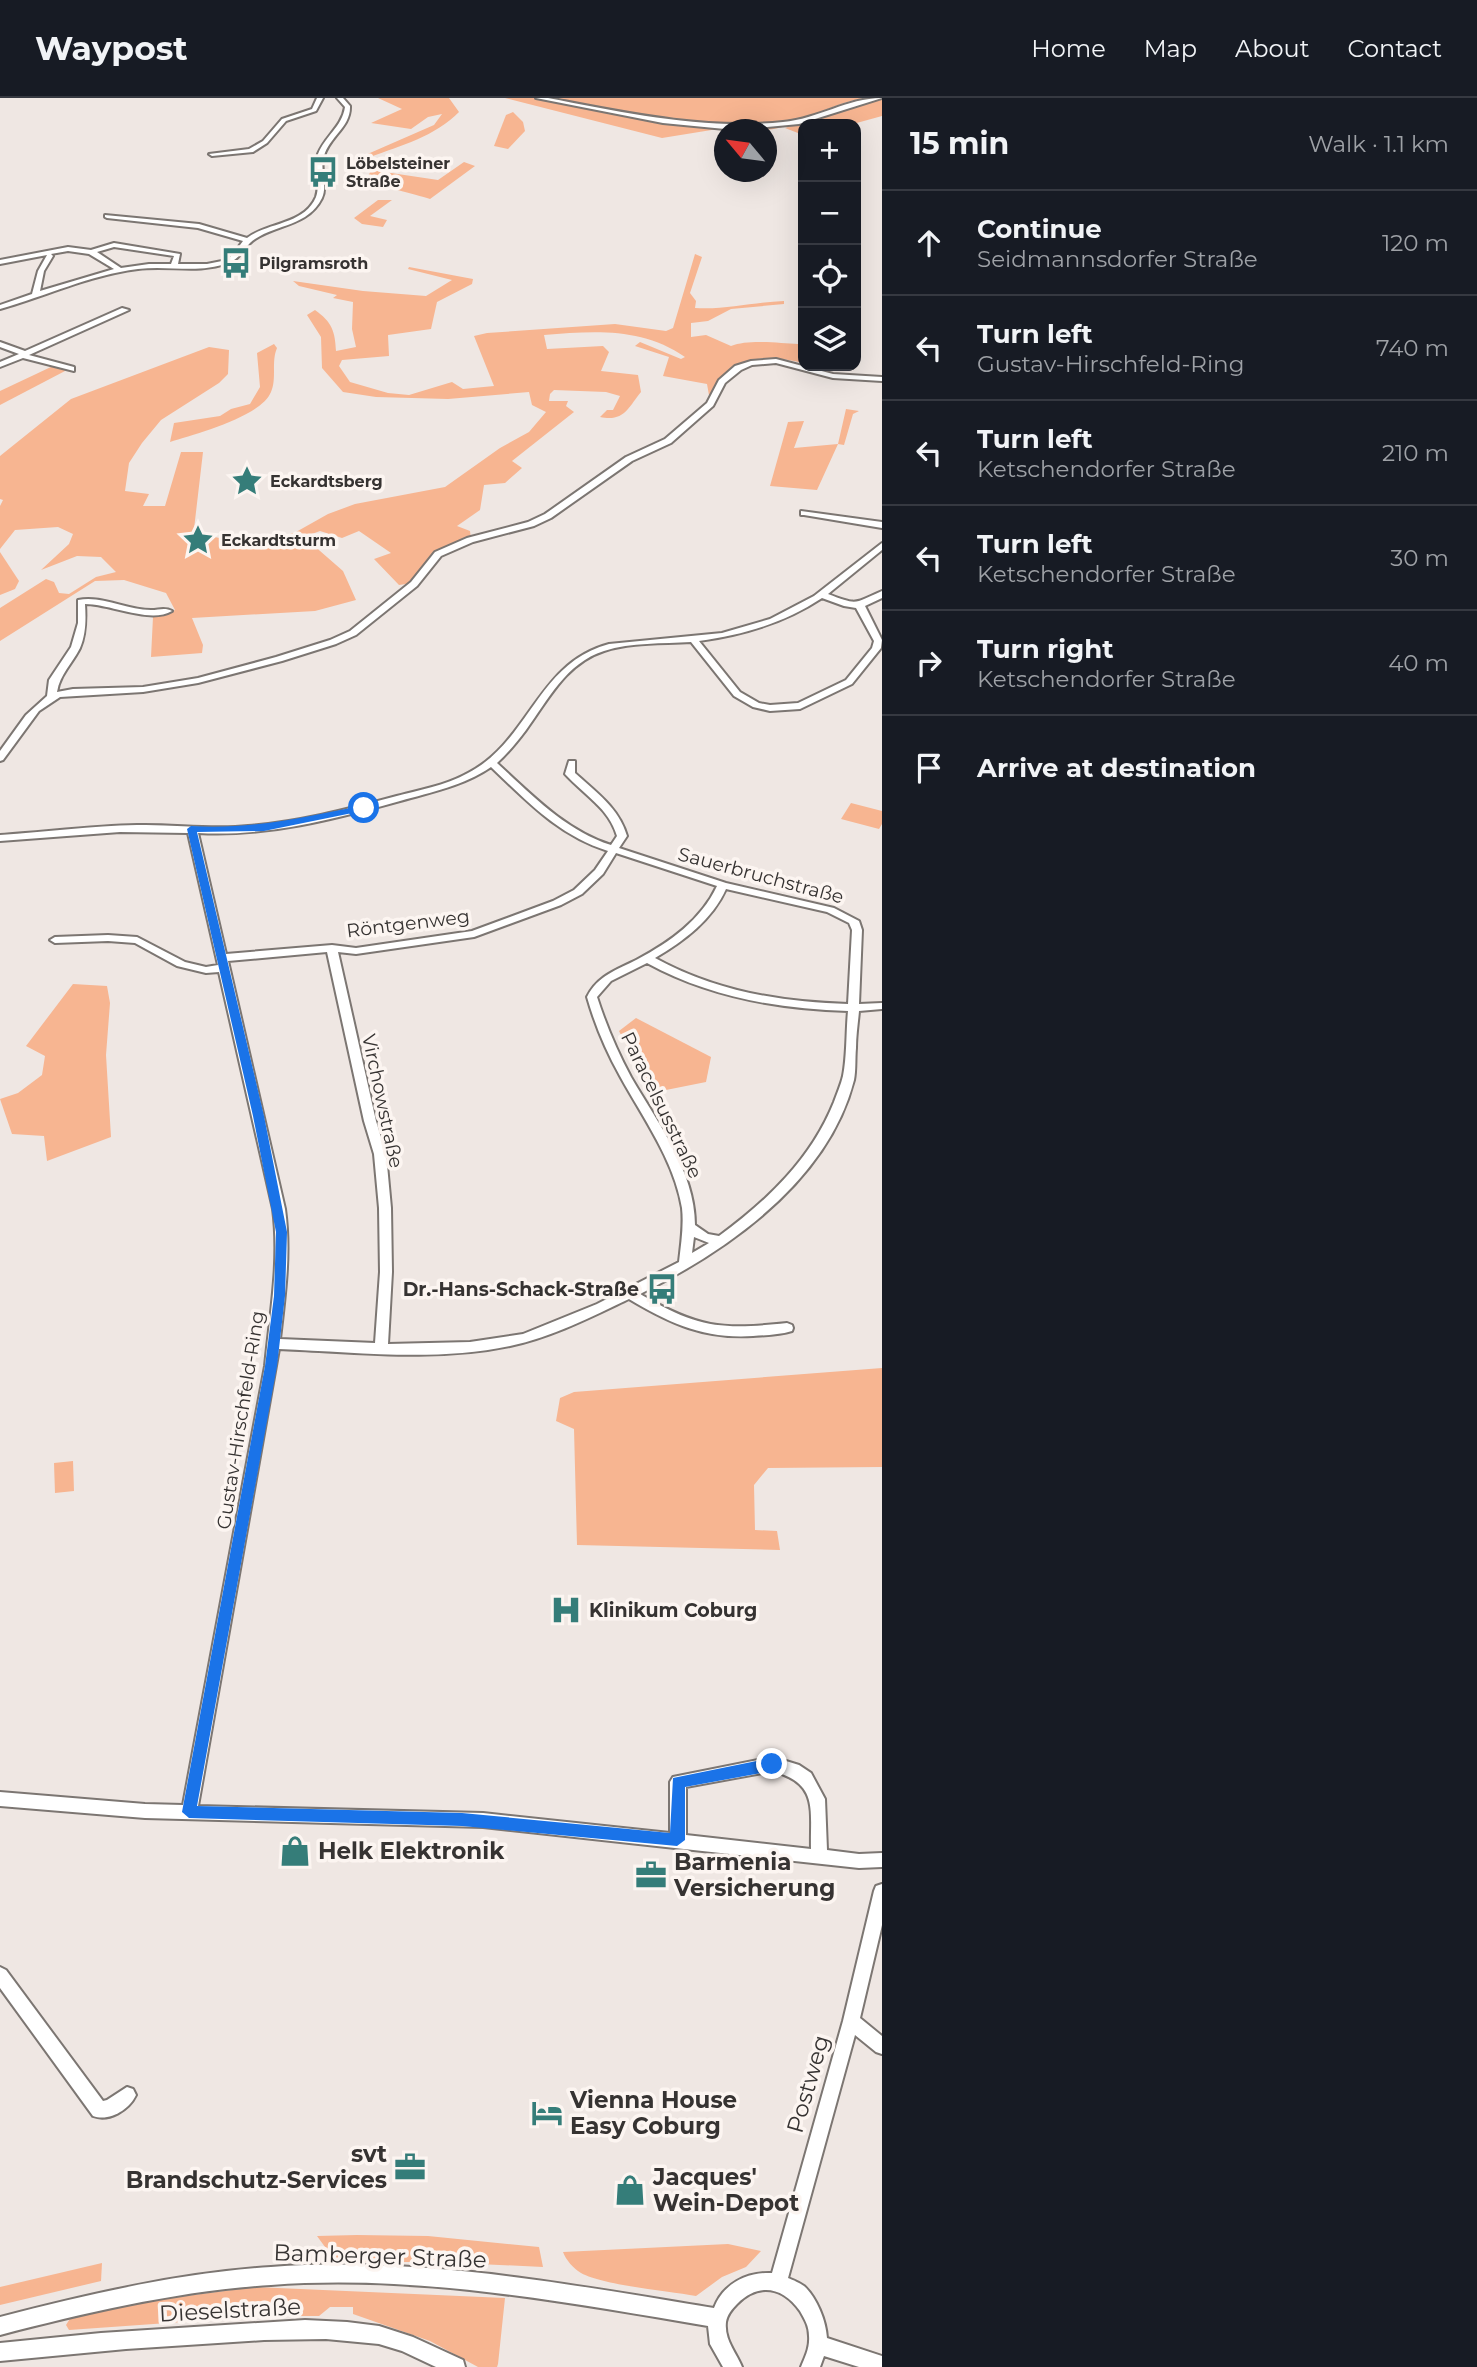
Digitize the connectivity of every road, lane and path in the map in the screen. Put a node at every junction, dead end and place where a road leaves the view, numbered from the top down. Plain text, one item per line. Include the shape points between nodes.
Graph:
1 (320, 98) edge
2 (340, 98) edge
3 (539, 98) edge
4 (879, 98) edge
5 (212, 154) dead end
6 (107, 216) dead end
7 (248, 240) junction
8 (91, 252) junction
9 (52, 253) junction
10 (0, 262) edge
11 (173, 265) junction
12 (120, 270) junction
13 (35, 296) junction
14 (0, 307) edge
15 (125, 310) dead end
16 (0, 344) edge
17 (24, 355) junction
18 (0, 365) edge
19 (71, 369) dead end
20 (882, 379) edge
21 (804, 513) dead end
22 (882, 524) edge
23 (882, 546) edge
24 (882, 594) edge
25 (824, 596) junction
26 (860, 606) junction
27 (168, 611) dead end
28 (693, 639) junction
29 (51, 697) junction
30 (0, 758) edge
31 (572, 763) dead end
32 (493, 764) junction
33 (191, 829) junction
34 (0, 838) edge
35 (614, 851) junction
36 (723, 885) junction
37 (55, 940) dead end
38 (332, 948) junction
39 (647, 958) junction
40 (223, 963) junction
41 (882, 1006) edge
42 (854, 1008) junction
43 (689, 1227) junction
44 (720, 1241) junction
45 (685, 1264) junction
46 (631, 1294) junction
47 (787, 1328) dead end
48 (274, 1344) junction
49 (381, 1347) junction
50 (0, 1799) edge
51 (189, 1812) junction
52 (677, 1840) junction
53 (819, 1855) junction
54 (882, 1860) edge
55 (882, 1891) edge
56 (0, 1975) edge
57 (851, 2021) junction
58 (882, 2046) edge
59 (127, 2095) dead end
60 (778, 2282) junction
61 (718, 2318) junction
62 (0, 2326) edge
63 (329, 2330) joint
64 (819, 2345) junction
65 (0, 2352) edge
66 (882, 2365) edge
67 (456, 2367) edge
68 (733, 2367) edge
69 (810, 2367) edge

1 - 5 street via 314,110 284,120 251,151
2 - 7 street via 348,107 347,114 320,158 317,200 298,219
3 - 4 street via 646,118 748,127 795,123 852,102
6 - 7 street via 199,226
7 - 11 street via 228,261
8 - 9 street
8 - 11 street via 114,245 178,255
8 - 12 street
9 - 10 street
9 - 13 street via 41,271
11 - 12 street
12 - 13 street
13 - 14 street
15 - 17 street
16 - 17 street
17 - 18 street
17 - 19 street
20 - 29 street via 833,376 776,361 751,363 722,382 710,404 668,441 610,470 548,516 438,554 414,584 346,636 201,682
21 - 22 street
23 - 25 street
24 - 26 street
25 - 26 street
25 - 28 street via 755,628
26 - 28 street via 876,648 849,682 800,706 771,708 746,701
27 - 29 street via 149,613 81,602 76,647 54,680
28 - 32 street via 627,643 598,650 576,662
29 - 30 street
31 - 35 street via 570,774 621,825 622,836
32 - 33 street via 444,786 326,818 264,828
32 - 35 street, Sauerbruchstraße via 563,827
33 - 34 street via 123,828
33 - 40 street, Gustav-Hirschfeld-Ring
35 - 36 street, Sauerbruchstraße
35 - 38 street, Röntgenweg via 593,879 570,897 474,934 356,951
36 - 39 street via 699,922
36 - 42 street, Sauerbruchstraße via 830,909 854,921
37 - 40 street, Röntgenweg via 137,940 181,964 206,970
38 - 40 street, Röntgenweg
38 - 49 street, Virchowstraße via 380,1154 386,1272
39 - 42 street via 676,974 733,993
39 - 43 street, Paracelsusstraße via 602,982 595,989 593,1002 678,1172
40 - 48 street, Gustav-Hirschfeld-Ring via 279,1209 282,1247
41 - 42 street
42 - 44 street via 849,1079 828,1130 768,1204
43 - 44 street
43 - 45 street, Paracelsusstraße
44 - 45 street
45 - 46 street
46 - 47 street via 665,1314 713,1332
46 - 49 street via 540,1332 497,1344
48 - 49 street
48 - 51 street, Gustav-Hirschfeld-Ring
50 - 51 street
51 - 52 street via 462,1819
52 - 53 street
52 - 53 street via 678,1782 778,1765 806,1777 812,1787 817,1799
53 - 54 street
55 - 57 street, Postweg
56 - 59 street via 99,2110 111,2108
57 - 58 street, Postweg
57 - 60 street, Postweg
60 - 61 street via 758,2280 740,2286 726,2300
60 - 64 street via 796,2291 809,2306 818,2325
61 - 62 street, Bamberger Straße via 473,2281 314,2274 138,2293
61 - 68 street via 719,2339
63 - 65 street, Dieselstraße
63 - 67 street, Dieselstraße via 405,2342
64 - 66 street
64 - 69 street

